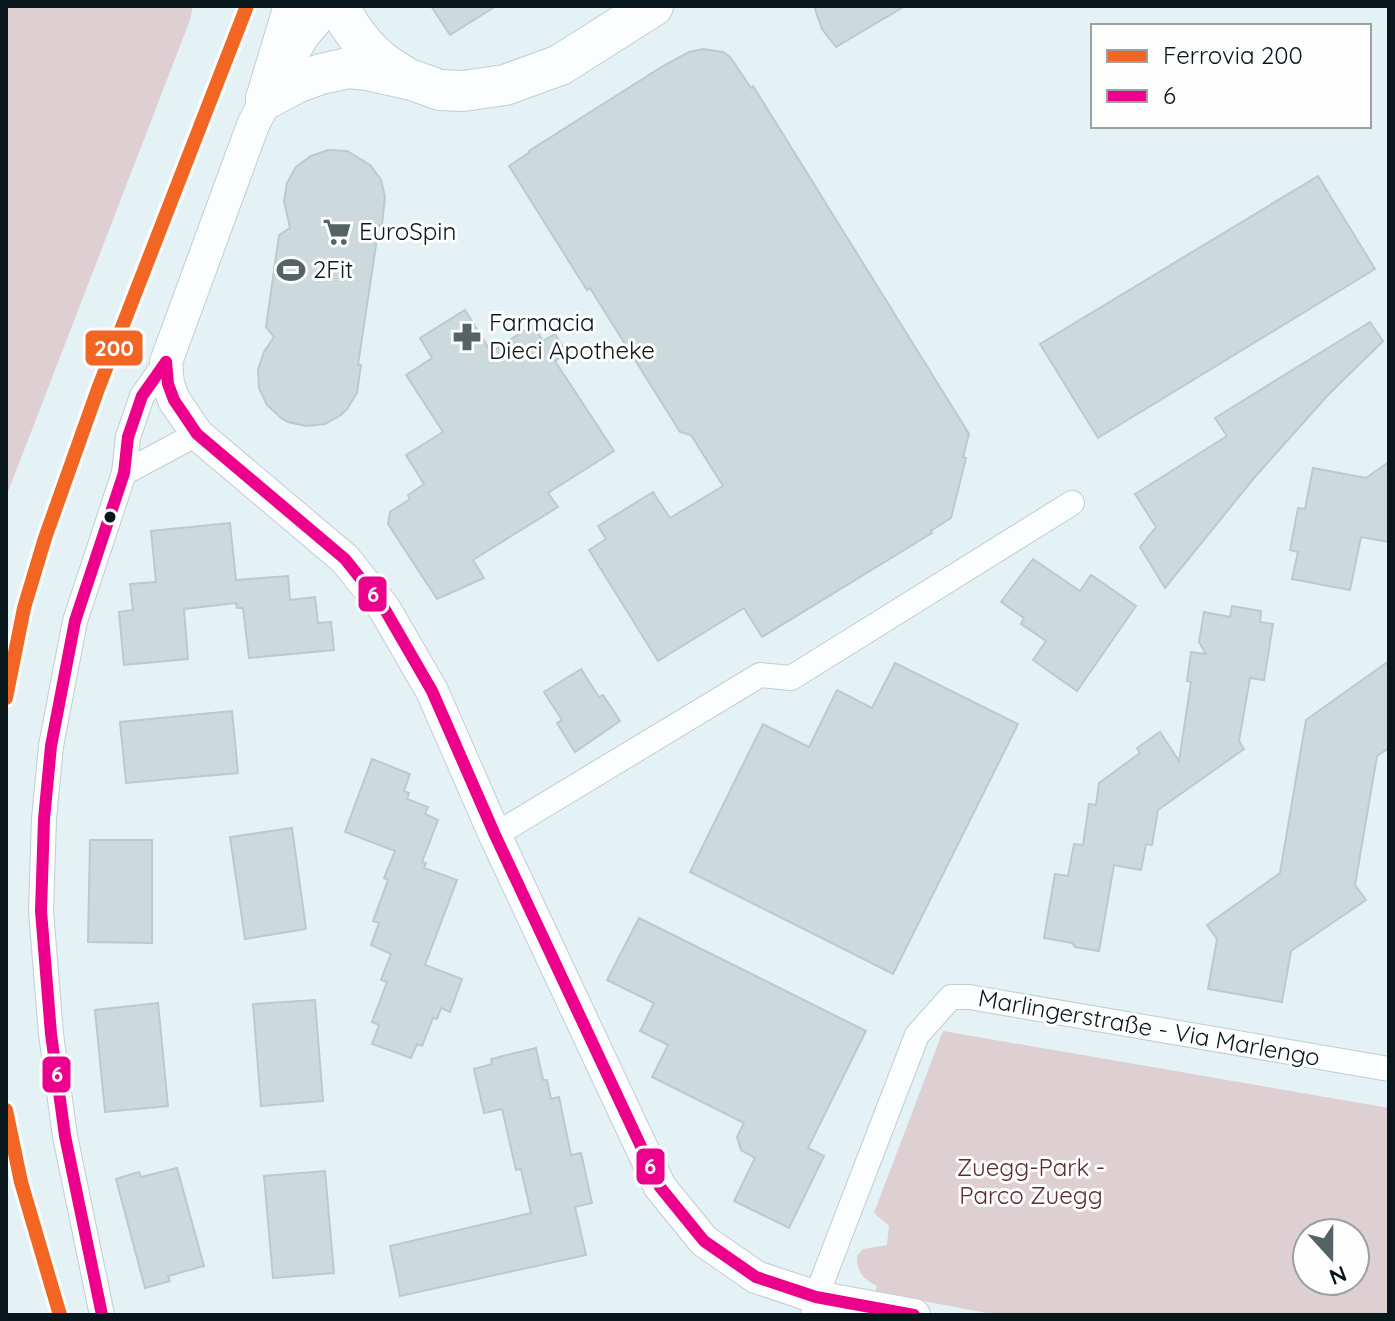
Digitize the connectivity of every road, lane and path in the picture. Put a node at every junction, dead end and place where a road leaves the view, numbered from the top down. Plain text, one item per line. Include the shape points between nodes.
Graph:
1 (294, 6) edge
2 (328, 6) edge
3 (338, 6) edge
4 (653, 6) edge
5 (412, 80) junction
6 (266, 99) junction
7 (166, 362) junction
8 (197, 434) junction
9 (124, 473) junction
10 (1072, 503) dead end
11 (495, 835) junction
12 (1389, 1069) edge
13 (815, 1306) edge
14 (102, 1315) edge
15 (914, 1315) edge

1 - 6 main road
2 - 6 street via 303,36
3 - 5 main road via 374,56
4 - 5 main road via 560,65 505,85 440,90
5 - 6 main road via 348,68 296,83
6 - 7 street
7 - 8 street via 174,400
7 - 9 street via 142,396 128,437
8 - 9 street
8 - 11 street via 345,559 384,608 432,691
9 - 14 street via 75,621 51,746 41,896 65,1136
10 - 11 street via 791,678 760,675
11 - 13 street via 660,1187 704,1241 756,1277
12 - 13 street, Marlingerstraße - Via Marlengo via 951,997 917,1035
13 - 15 street

